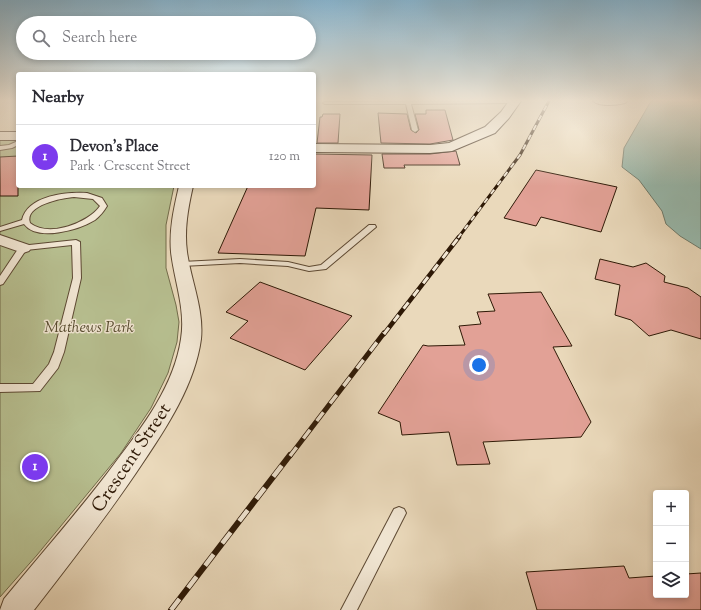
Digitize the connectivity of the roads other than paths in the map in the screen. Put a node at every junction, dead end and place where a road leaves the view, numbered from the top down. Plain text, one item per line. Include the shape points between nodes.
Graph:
1 (491, 129) edge
2 (0, 136) edge
3 (16, 141) edge
4 (16, 141) edge
5 (0, 148) edge
6 (316, 148) edge
7 (186, 188) edge
8 (26, 221) junction
9 (372, 227) dead end
10 (0, 229) edge
11 (0, 240) edge
12 (23, 248) junction
13 (182, 264) junction
14 (0, 282) edge
15 (0, 388) edge
16 (399, 513) dead end
17 (15, 610) edge
18 (349, 610) edge

1 - 6 main road via 444,149
2 - 3 main road
4 - 5 lane
7 - 13 street, Crescent Street via 178,224
8 - 8 lane via 36,229 60,229 95,218 104,206 102,201 92,196 64,196 36,206 29,211
8 - 10 lane
9 - 13 lane via 323,267 309,269 288,264 240,262
11 - 12 street
12 - 14 lane
12 - 15 lane via 76,242 77,278 59,352 46,377 36,388
13 - 17 street, Crescent Street via 188,293 191,337 175,388 151,432 102,501
16 - 18 lane

